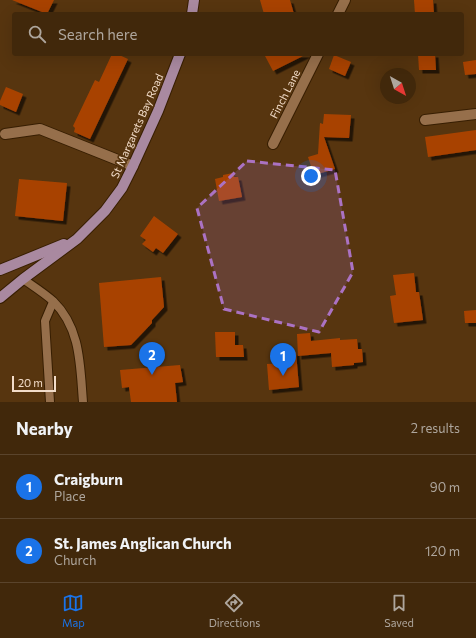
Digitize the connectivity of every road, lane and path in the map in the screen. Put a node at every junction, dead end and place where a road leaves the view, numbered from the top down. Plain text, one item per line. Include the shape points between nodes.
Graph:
1 (194, 0) edge
2 (345, 0) edge
3 (192, 12) edge
4 (339, 12) edge
5 (179, 56) edge
6 (317, 56) edge
7 (476, 114) edge
8 (425, 120) dead end
9 (5, 134) dead end
10 (273, 144) dead end
11 (133, 166) junction
12 (76, 239) junction
13 (0, 270) edge
14 (23, 279) junction
15 (0, 298) edge
16 (53, 302) junction
17 (50, 402) edge
18 (83, 402) edge

1 - 3 main road
2 - 4 street
5 - 11 main road, St Margarets Bay Road
6 - 10 street, Finch Lane
7 - 8 street
9 - 11 street via 40,129
11 - 12 main road, St Margarets Bay Road via 122,188 105,211
12 - 13 main road, St Margarets Bay Road
12 - 14 main road, St Margarets Bay Road
14 - 15 main road, St Margarets Bay Road
14 - 16 lane
16 - 17 lane via 45,321
16 - 18 lane via 65,317 75,337 79,353

